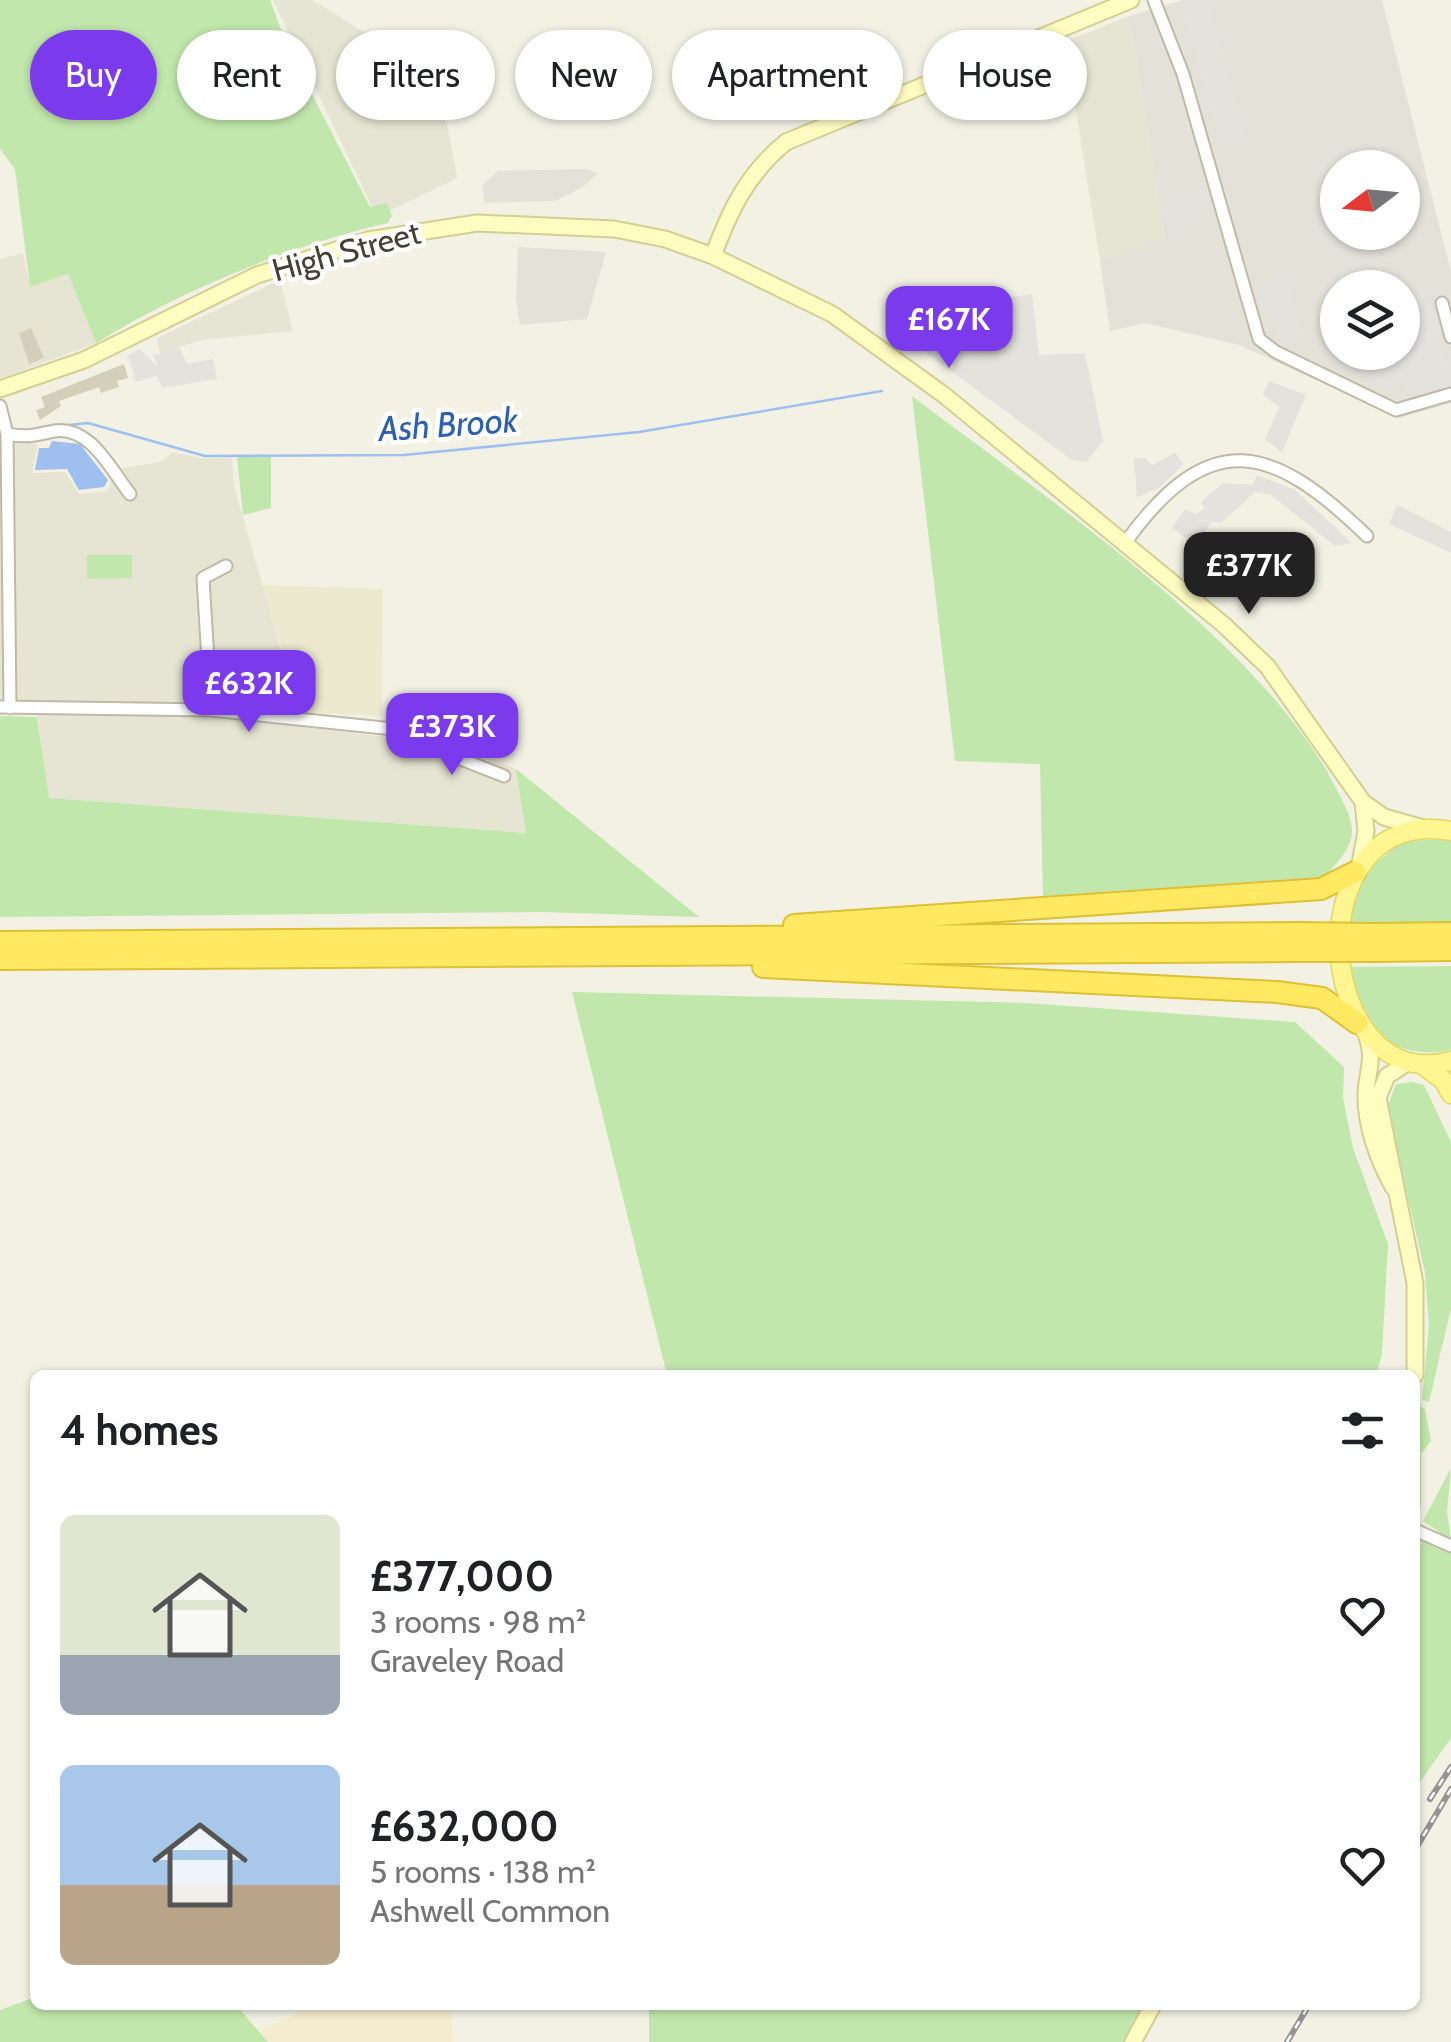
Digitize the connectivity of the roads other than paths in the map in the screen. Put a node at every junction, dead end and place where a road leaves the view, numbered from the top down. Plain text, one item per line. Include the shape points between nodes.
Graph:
1 (1131, 0) edge
2 (1154, 0) edge
3 (713, 256) junction
4 (1442, 302) dead end
5 (1451, 338) edge
6 (0, 389) edge
7 (1451, 394) edge
8 (0, 406) edge
9 (7, 434) junction
10 (130, 494) dead end
11 (1367, 536) dead end
12 (1125, 542) junction
13 (226, 566) dead end
14 (5, 708) edge
15 (211, 710) junction
16 (458, 736) junction
17 (489, 739) dead end
18 (504, 776) dead end
19 (1363, 802) junction
20 (1440, 828) edge
21 (1358, 868) junction
22 (1451, 933) edge
23 (693, 937) junction
24 (0, 942) edge
25 (1298, 942) junction
26 (1372, 942) junction
27 (1451, 950) edge
28 (646, 956) junction
29 (0, 959) edge
30 (1362, 1030) junction
31 (1451, 1061) edge
32 (1415, 1062) junction
33 (1451, 1094) edge
34 (1394, 1190) junction
35 (1415, 1370) edge
36 (1420, 1532) edge
37 (1451, 1546) edge
38 (1150, 2010) edge
39 (1133, 2042) edge

1 - 3 main road via 786,142 739,193
2 - 7 street via 1183,74 1260,339 1388,408 1410,410
3 - 6 main road, High Street via 614,228 522,222 386,236 258,275 84,360
3 - 12 main road, High Street via 800,296 868,338
4 - 5 street
8 - 9 street
9 - 10 street via 76,432
9 - 14 street
11 - 12 street via 1324,495 1266,462 1202,468 1182,478
12 - 19 main road, High Street via 1267,666
13 - 15 street via 202,578
14 - 15 street
15 - 16 street
16 - 17 street
16 - 18 street via 458,758
19 - 20 main road via 1384,818
19 - 21 main road via 1366,831
20 - 21 main road via 1388,838
21 - 23 highway via 1321,890 832,921
21 - 30 main road via 1345,903 1342,953
22 - 26 highway
23 - 24 highway
23 - 25 highway
25 - 26 highway, bridge
25 - 28 highway
26 - 27 highway
28 - 29 highway
28 - 30 highway via 1322,998
30 - 32 main road
30 - 34 main road via 1372,1055 1367,1113
31 - 32 main road
32 - 33 main road via 1443,1080
32 - 34 main road via 1390,1072 1379,1090
34 - 35 main road via 1416,1283
36 - 37 street
38 - 39 main road

